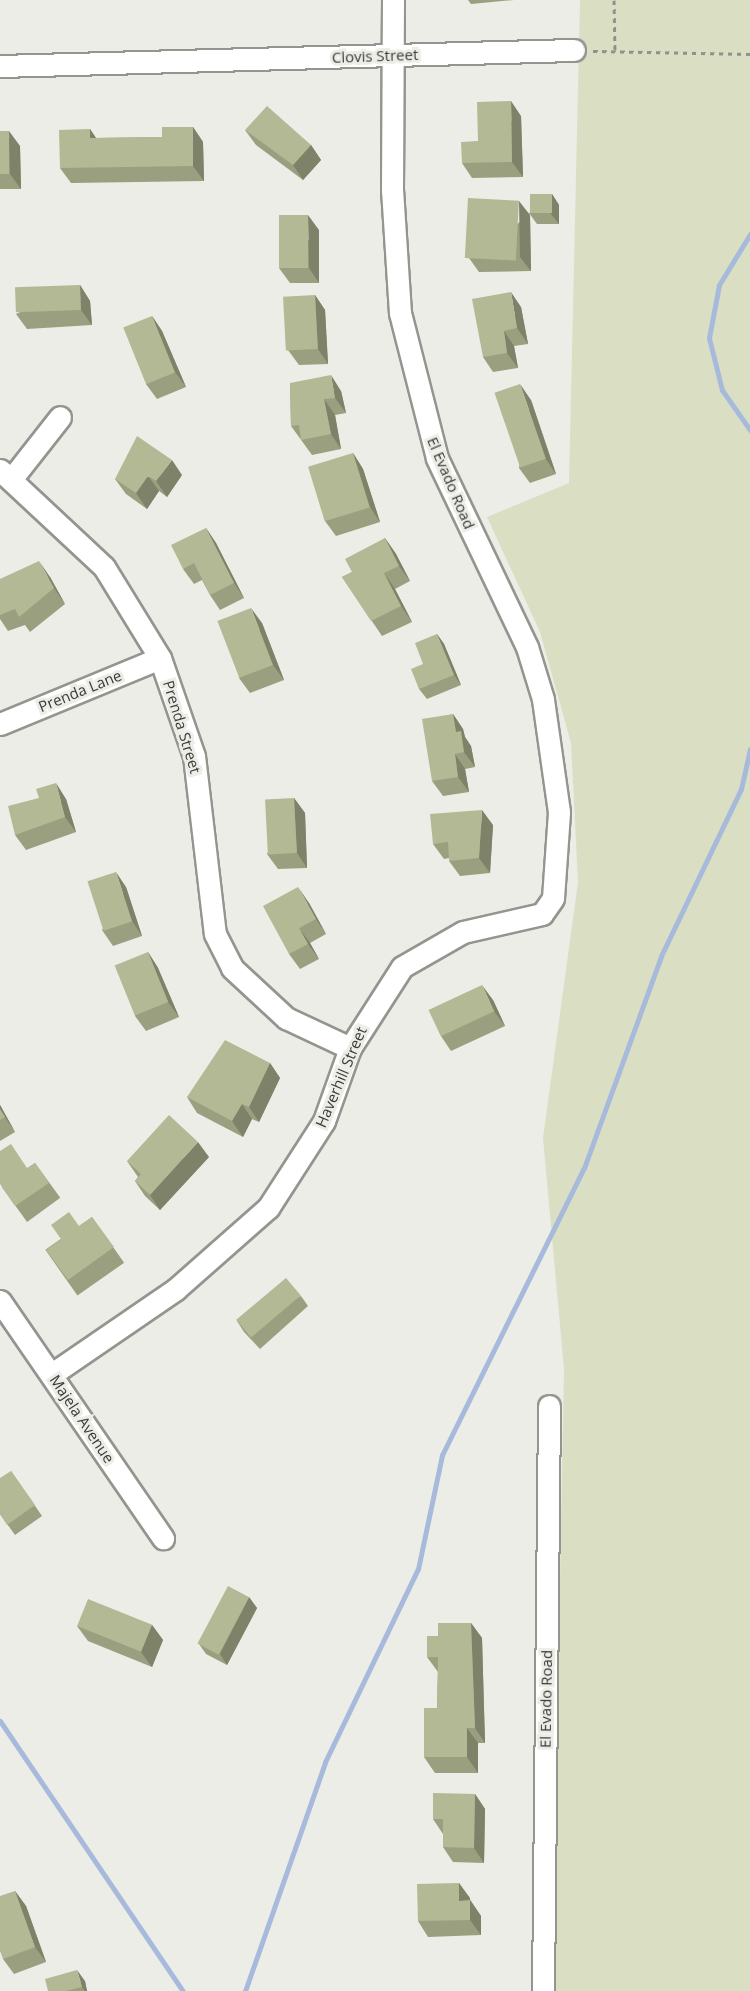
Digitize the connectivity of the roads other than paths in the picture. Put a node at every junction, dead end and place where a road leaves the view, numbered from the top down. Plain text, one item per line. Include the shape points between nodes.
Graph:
1 (393, 0) edge
2 (574, 50) road end
3 (392, 56) junction
4 (0, 66) edge
5 (60, 417) dead end
6 (7, 474) edge
7 (160, 658) junction
8 (0, 724) edge
9 (542, 914) joint
10 (350, 1048) junction
11 (0, 1301) edge
12 (52, 1374) junction
13 (549, 1406) dead end
14 (163, 1538) dead end
15 (543, 1991) edge

1 - 3 street, El Evado Road
2 - 3 street, Clovis Street
3 - 4 street, Clovis Street
3 - 9 street, El Evado Road via 395,255 413,380 437,458 527,647 554,754 557,872 554,898
5 - 6 street
6 - 7 street, Prenda Street via 104,567
7 - 8 street, Prenda Lane
7 - 10 street, Prenda Street via 194,756 215,934 232,968 286,1018
9 - 10 street, Haverhill Street via 463,932 427,948 402,967
10 - 12 street, Haverhill Street via 324,1121 268,1208 176,1289
11 - 12 street, Majela Avenue
12 - 14 street, Majela Avenue
13 - 15 street, El Evado Road

